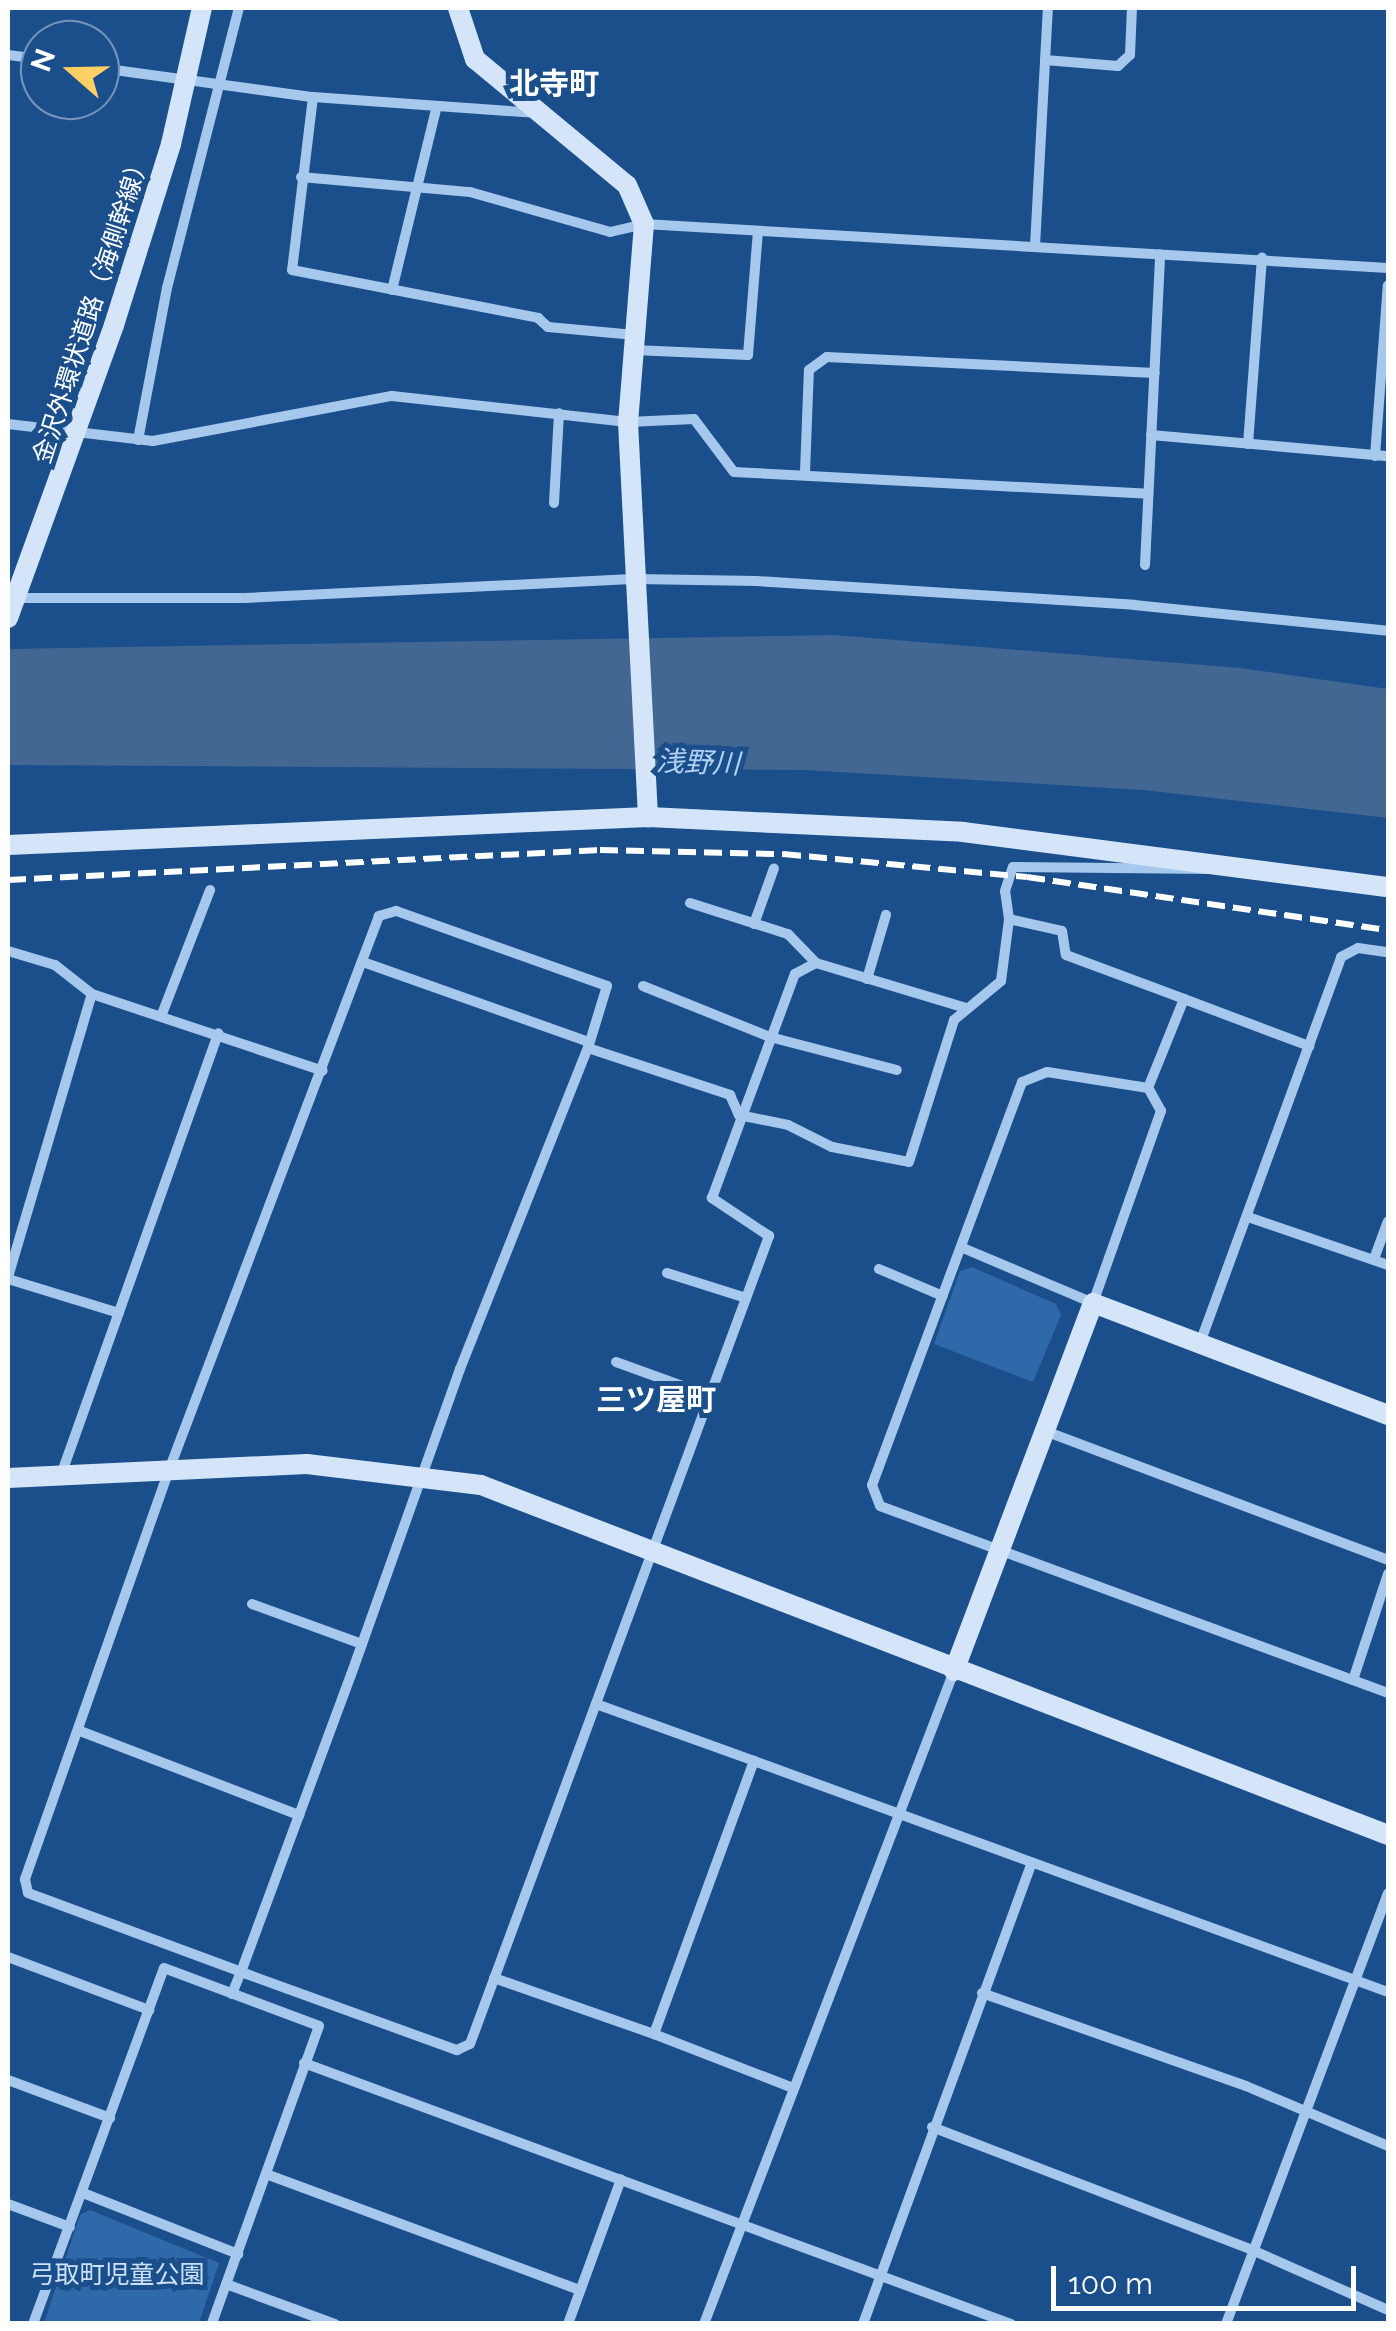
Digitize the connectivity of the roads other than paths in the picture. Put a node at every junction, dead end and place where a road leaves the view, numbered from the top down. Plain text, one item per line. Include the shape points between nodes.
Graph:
1 (202, 8) edge
2 (239, 8) edge
3 (458, 8) edge
4 (1048, 8) edge
5 (1132, 8) edge
6 (1046, 60) junction
7 (120, 71) edge
8 (223, 85) junction
9 (314, 97) junction
10 (437, 106) junction
11 (534, 114) junction
12 (302, 177) junction
13 (420, 185) junction
14 (644, 224) junction
15 (758, 232) junction
16 (1035, 246) junction
17 (1160, 254) junction
18 (1262, 258) junction
19 (1388, 268) edge
20 (1388, 285) edge
21 (392, 290) junction
22 (634, 342) junction
23 (1155, 373) junction
24 (559, 414) junction
25 (628, 422) junction
26 (8, 424) edge
27 (1151, 434) junction
28 (138, 440) junction
29 (1248, 444) junction
30 (1375, 456) junction
31 (1388, 456) edge
32 (804, 472) junction
33 (1148, 494) junction
34 (554, 503) dead end
35 (1144, 565) dead end
36 (637, 579) junction
37 (8, 598) edge
38 (8, 618) edge
39 (1388, 632) edge
40 (648, 817) junction
41 (8, 845) edge
42 (1220, 866) junction
43 (774, 868) dead end
44 (1388, 886) edge
45 (210, 890) dead end
46 (690, 903) dead end
47 (886, 915) dead end
48 (1009, 919) junction
49 (754, 924) junction
50 (8, 951) edge
51 (1388, 952) edge
52 (363, 962) junction
53 (816, 964) junction
54 (867, 979) junction
55 (643, 986) dead end
56 (92, 994) junction
57 (1184, 999) junction
58 (966, 1008) junction
59 (162, 1014) junction
60 (218, 1034) junction
61 (770, 1037) junction
62 (588, 1045) junction
63 (1309, 1046) junction
64 (897, 1070) dead end
65 (323, 1071) junction
66 (1148, 1088) junction
67 (739, 1114) junction
68 (1248, 1217) junction
69 (1388, 1221) edge
70 (963, 1248) junction
71 (1374, 1259) junction
72 (1388, 1264) edge
73 (880, 1269) dead end
74 (667, 1273) dead end
75 (8, 1278) edge
76 (943, 1296) junction
77 (746, 1298) junction
78 (1093, 1303) junction
79 (119, 1313) junction
80 (1200, 1343) junction
81 (616, 1362) dead end
82 (710, 1396) junction
83 (1388, 1414) edge
84 (1044, 1431) junction
85 (169, 1470) junction
86 (61, 1475) junction
87 (8, 1478) edge
88 (422, 1479) junction
89 (654, 1549) junction
90 (1000, 1549) junction
91 (1388, 1560) edge
92 (1388, 1574) edge
93 (252, 1604) dead end
94 (362, 1644) junction
95 (954, 1672) junction
96 (1353, 1680) junction
97 (1388, 1693) edge
98 (596, 1704) junction
99 (80, 1730) junction
100 (754, 1761) junction
101 (897, 1812) junction
102 (299, 1815) junction
103 (1388, 1835) edge
104 (1032, 1863) junction
105 (1388, 1892) edge
106 (8, 1958) edge
107 (241, 1972) junction
108 (494, 1978) junction
109 (1355, 1978) junction
110 (982, 1992) junction
111 (1388, 1992) edge
112 (232, 1994) junction
113 (149, 2010) junction
114 (654, 2034) junction
115 (304, 2063) junction
116 (8, 2080) edge
117 (793, 2088) junction
118 (1302, 2110) junction
119 (110, 2118) junction
120 (932, 2128) junction
121 (1388, 2146) edge
122 (266, 2174) junction
123 (621, 2180) junction
124 (83, 2193) junction
125 (8, 2204) edge
126 (740, 2223) junction
127 (70, 2227) junction
128 (1252, 2250) junction
129 (238, 2254) junction
130 (881, 2274) junction
131 (226, 2284) junction
132 (580, 2290) junction
133 (1388, 2310) edge
134 (34, 2324) edge
135 (212, 2324) edge
136 (335, 2324) edge
137 (568, 2324) edge
138 (704, 2324) edge
139 (863, 2324) edge
140 (1011, 2324) edge
141 (1226, 2324) edge

1 - 38 street, 金沢外環状道路（海側幹線）, bridge via 171,144 120,307
2 - 8 street
3 - 11 street via 476,59
4 - 6 street
5 - 6 street via 1130,54 1118,66
6 - 16 street
7 - 8 street
8 - 9 street
8 - 28 street via 167,288
9 - 10 street
9 - 12 street
10 - 11 street
10 - 13 street
11 - 14 street via 628,185
12 - 13 street via 399,191
12 - 21 street via 292,270
13 - 14 street via 542,209 610,232
13 - 21 street
14 - 15 street
14 - 22 street
15 - 16 street
15 - 22 street via 748,355
16 - 17 street
17 - 18 street
17 - 23 street
18 - 19 street
18 - 29 street
20 - 30 street
21 - 22 street
22 - 25 street
23 - 27 street
23 - 32 street via 827,357 808,370
24 - 25 street
24 - 28 street via 392,396 202,435
24 - 34 street
25 - 32 street via 694,419 734,472
25 - 36 street
26 - 28 street
27 - 29 street
27 - 33 street
29 - 30 street
30 - 31 street
32 - 33 street
33 - 35 street
36 - 37 street via 245,598
36 - 39 street via 966,592
36 - 40 street
40 - 41 street
40 - 42 street via 963,832
42 - 44 street
42 - 48 street via 1202,874 1013,866 1005,891
43 - 49 street
45 - 59 street
46 - 49 street
47 - 54 street
48 - 57 street via 1062,931 1066,955
48 - 58 street via 1000,981
49 - 53 street via 788,934
50 - 56 street via 55,965
51 - 63 street via 1358,948 1341,957
52 - 62 street
52 - 62 street via 380,916 396,911 607,986
52 - 65 street
53 - 54 street
53 - 61 street via 795,974
54 - 58 street
55 - 61 street
56 - 59 street
56 - 75 street
57 - 63 street
57 - 66 street
58 - 67 street via 954,1020 909,1162 832,1147 788,1125
59 - 60 street
60 - 65 street
60 - 79 street
61 - 64 street
61 - 67 street
62 - 67 street via 730,1095
62 - 88 street
63 - 68 street
65 - 85 street
66 - 70 street via 1047,1072 1022,1082
66 - 78 street via 1161,1111
67 - 77 street via 712,1198 769,1236
68 - 71 street
68 - 80 street
69 - 71 street
70 - 76 street
70 - 78 street
71 - 72 street
73 - 76 street
74 - 77 street
75 - 79 street
76 - 90 street via 872,1485 880,1506
77 - 82 street
78 - 80 street
78 - 84 street
79 - 86 street
80 - 83 street
81 - 82 street
82 - 89 street
84 - 90 street
84 - 91 street
85 - 86 street
85 - 88 street via 307,1464
85 - 99 street
86 - 87 street
88 - 89 street via 481,1485
88 - 94 street
89 - 95 street
89 - 98 street
90 - 95 street
90 - 96 street
92 - 96 street
93 - 94 street
94 - 102 street
95 - 101 street
95 - 103 street
96 - 97 street
98 - 100 street
98 - 108 street
99 - 102 street
99 - 107 street via 24,1879 28,1894
100 - 101 street
100 - 114 street
101 - 104 street
101 - 117 street
102 - 107 street
104 - 109 street
104 - 110 street
105 - 109 street
106 - 113 street
107 - 108 street via 457,2050 470,2044
107 - 112 street
108 - 114 street
109 - 111 street
109 - 118 street
110 - 118 street
110 - 120 street
112 - 113 street via 164,1968
112 - 115 street via 319,2026
113 - 119 street
114 - 117 street
115 - 122 street
115 - 123 street
116 - 119 street
117 - 126 street
118 - 121 street
118 - 128 street
119 - 124 street
120 - 128 street
120 - 130 street
122 - 129 street
122 - 132 street
123 - 126 street
123 - 132 street
124 - 127 street
124 - 129 street
125 - 127 street
126 - 130 street
126 - 138 street
127 - 134 street
128 - 133 street
128 - 141 street
129 - 131 street
130 - 139 street
130 - 140 street
131 - 135 street
131 - 136 street
132 - 137 street

